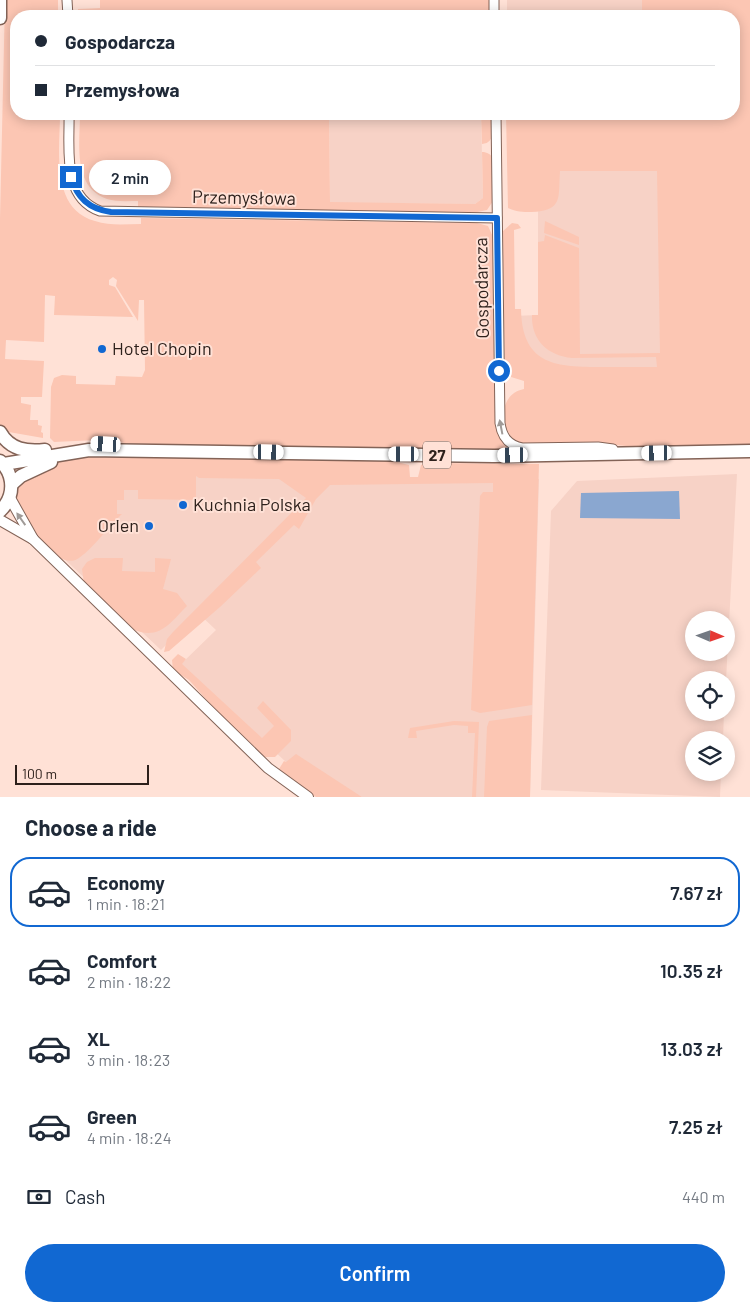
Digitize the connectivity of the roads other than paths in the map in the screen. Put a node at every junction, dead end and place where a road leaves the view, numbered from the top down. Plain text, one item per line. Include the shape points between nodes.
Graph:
1 (0, 0) edge
2 (0, 18) edge
3 (69, 120) edge
4 (496, 120) edge
5 (497, 218) junction
6 (0, 432) edge
7 (141, 450) junction
8 (750, 452) edge
9 (69, 453) junction
10 (643, 453) junction
11 (2, 463) edge
12 (12, 484) junction
13 (10, 498) junction
14 (0, 512) edge
15 (0, 520) edge
16 (33, 539) junction
17 (308, 797) edge

1 - 2 main road
3 - 5 street, Przemysłowa via 73,186 84,202 100,211
4 - 5 street, Gospodarcza
10 -> 5 street, Gospodarcza via 598,447 522,448 512,445 502,435
6 - 7 main road, 27 via 8,443 23,451 85,443
7 - 9 main road, 27
7 - 10 main road, 27 via 494,456
8 - 10 main road, 27
9 - 11 main road, 27
9 - 12 main road, 27 via 36,468
11 - 12 main road
12 - 13 main road
13 - 14 main road
16 -> 13 street
15 - 16 street
16 - 17 street via 268,768

